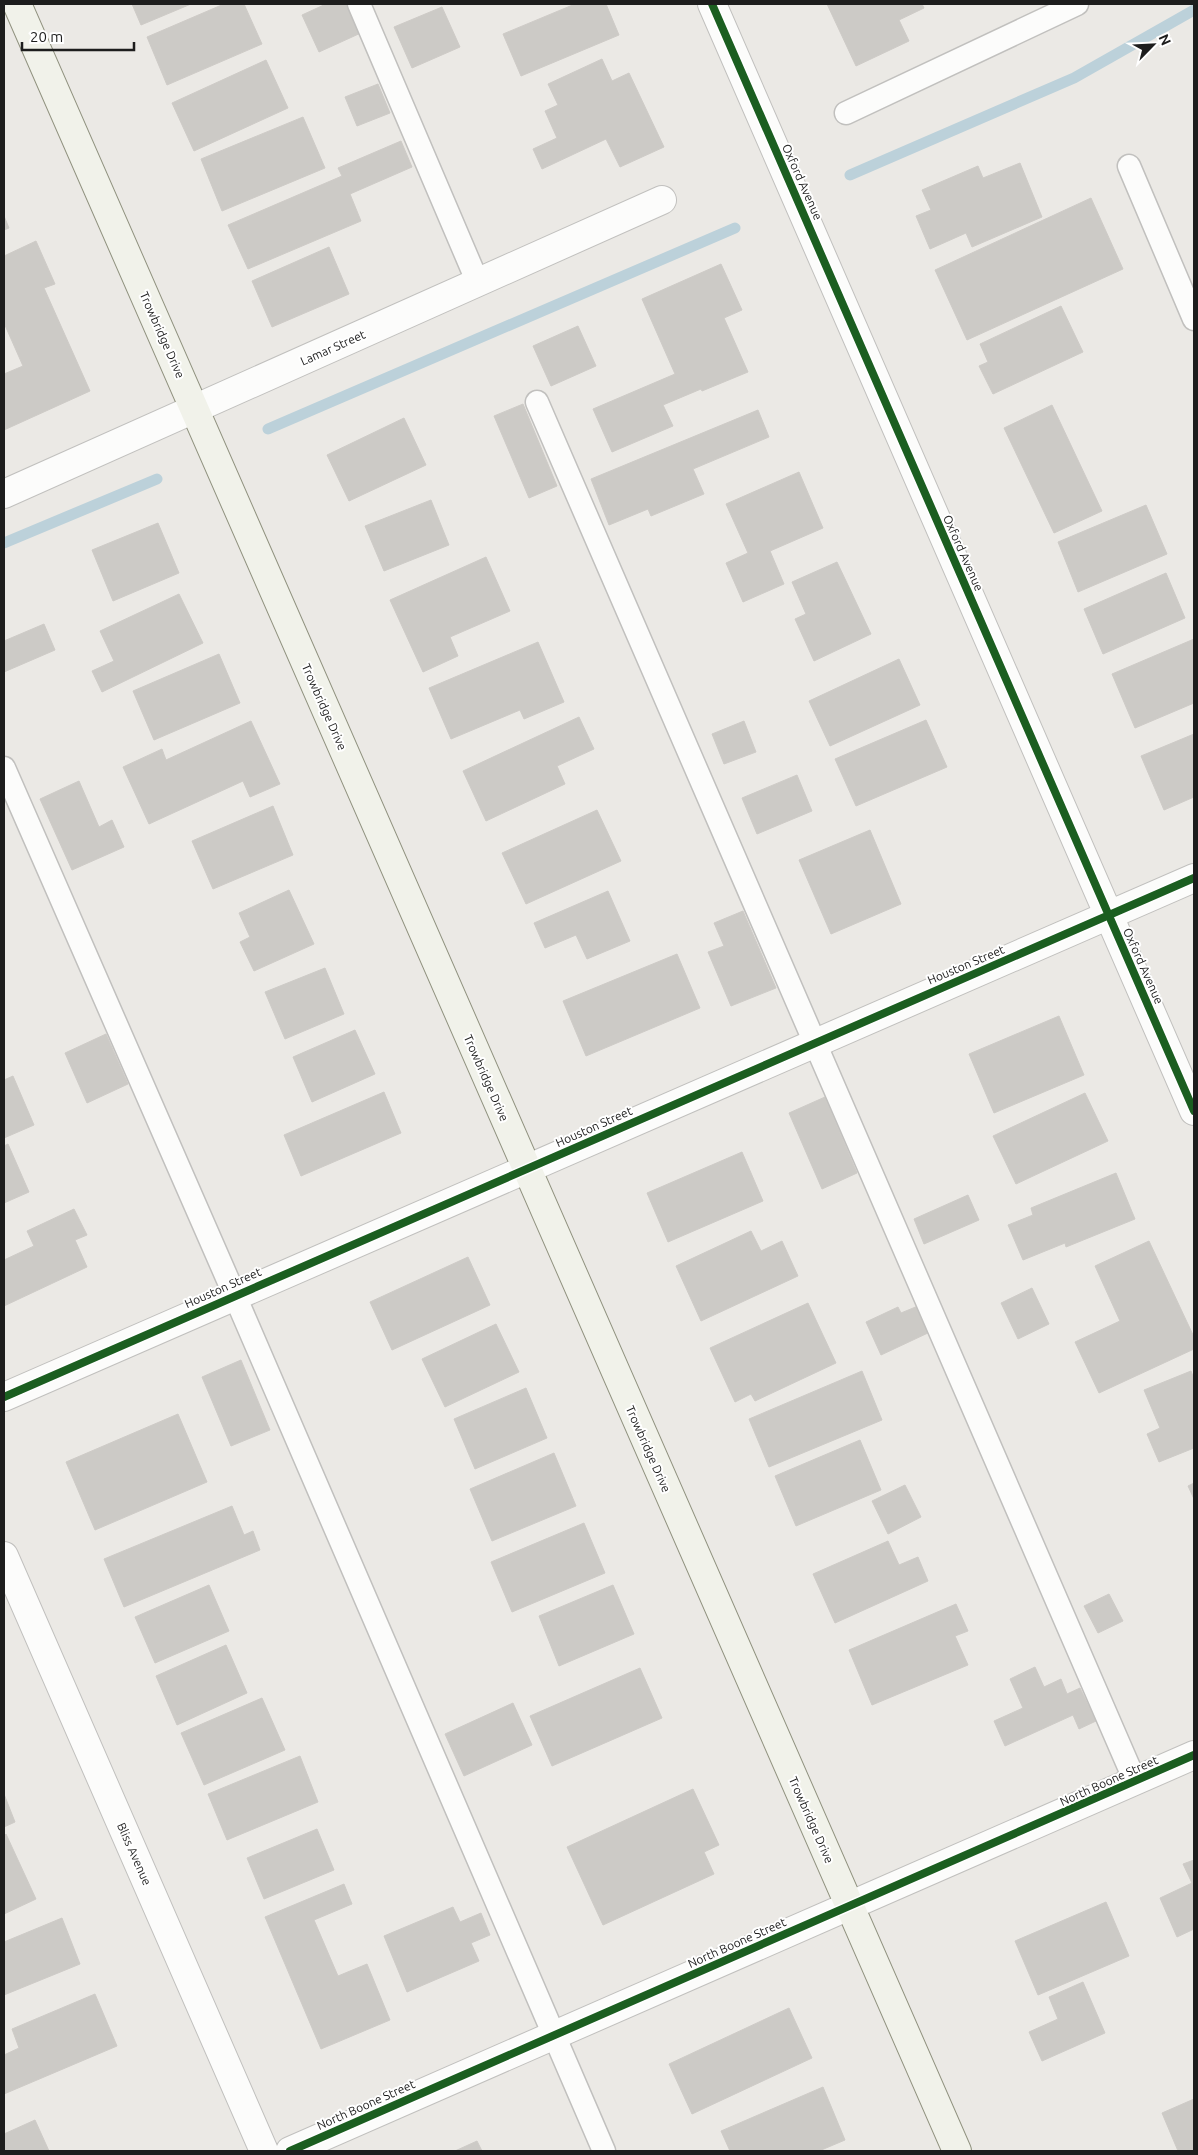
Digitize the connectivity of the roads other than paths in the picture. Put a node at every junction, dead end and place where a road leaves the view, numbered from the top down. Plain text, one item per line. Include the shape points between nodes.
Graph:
1 (17, 4) edge
2 (358, 4) edge
3 (712, 4) edge
4 (1066, 6) edge
5 (846, 113) dead end
6 (1129, 166) dead end
7 (662, 200) dead end
8 (478, 283) junction
9 (1194, 319) edge
10 (537, 402) dead end
11 (195, 410) junction
12 (4, 494) edge
13 (4, 768) edge
14 (1194, 878) edge
15 (1109, 916) junction
16 (816, 1042) junction
17 (1194, 1111) edge
18 (526, 1169) junction
19 (235, 1296) junction
20 (4, 1397) edge
21 (4, 1556) edge
22 (1192, 1762) edge
23 (1136, 1781) junction
24 (849, 1906) junction
25 (554, 2036) junction
26 (264, 2151) edge
27 (290, 2151) edge
28 (604, 2151) edge
29 (957, 2151) edge

1 - 11 main road, Trowbridge Drive
2 - 8 lane
3 - 15 street, Oxford Avenue
4 - 5 lane
6 - 9 lane
7 - 8 street, Lamar Street
8 - 11 street, Lamar Street
10 - 16 lane
11 - 12 street, Lamar Street
11 - 18 main road, Trowbridge Drive
13 - 19 lane
14 - 15 street, Houston Street
15 - 16 street, Houston Street
15 - 17 street, Oxford Avenue
16 - 18 street, Houston Street
16 - 23 lane
18 - 19 street, Houston Street
18 - 24 main road, Trowbridge Drive
19 - 20 street, Houston Street
19 - 25 lane
21 - 26 street, Bliss Avenue
22 - 23 street, North Boone Street
23 - 24 street, North Boone Street
24 - 25 street, North Boone Street
24 - 29 main road, Trowbridge Drive
25 - 27 street, North Boone Street
25 - 28 lane

